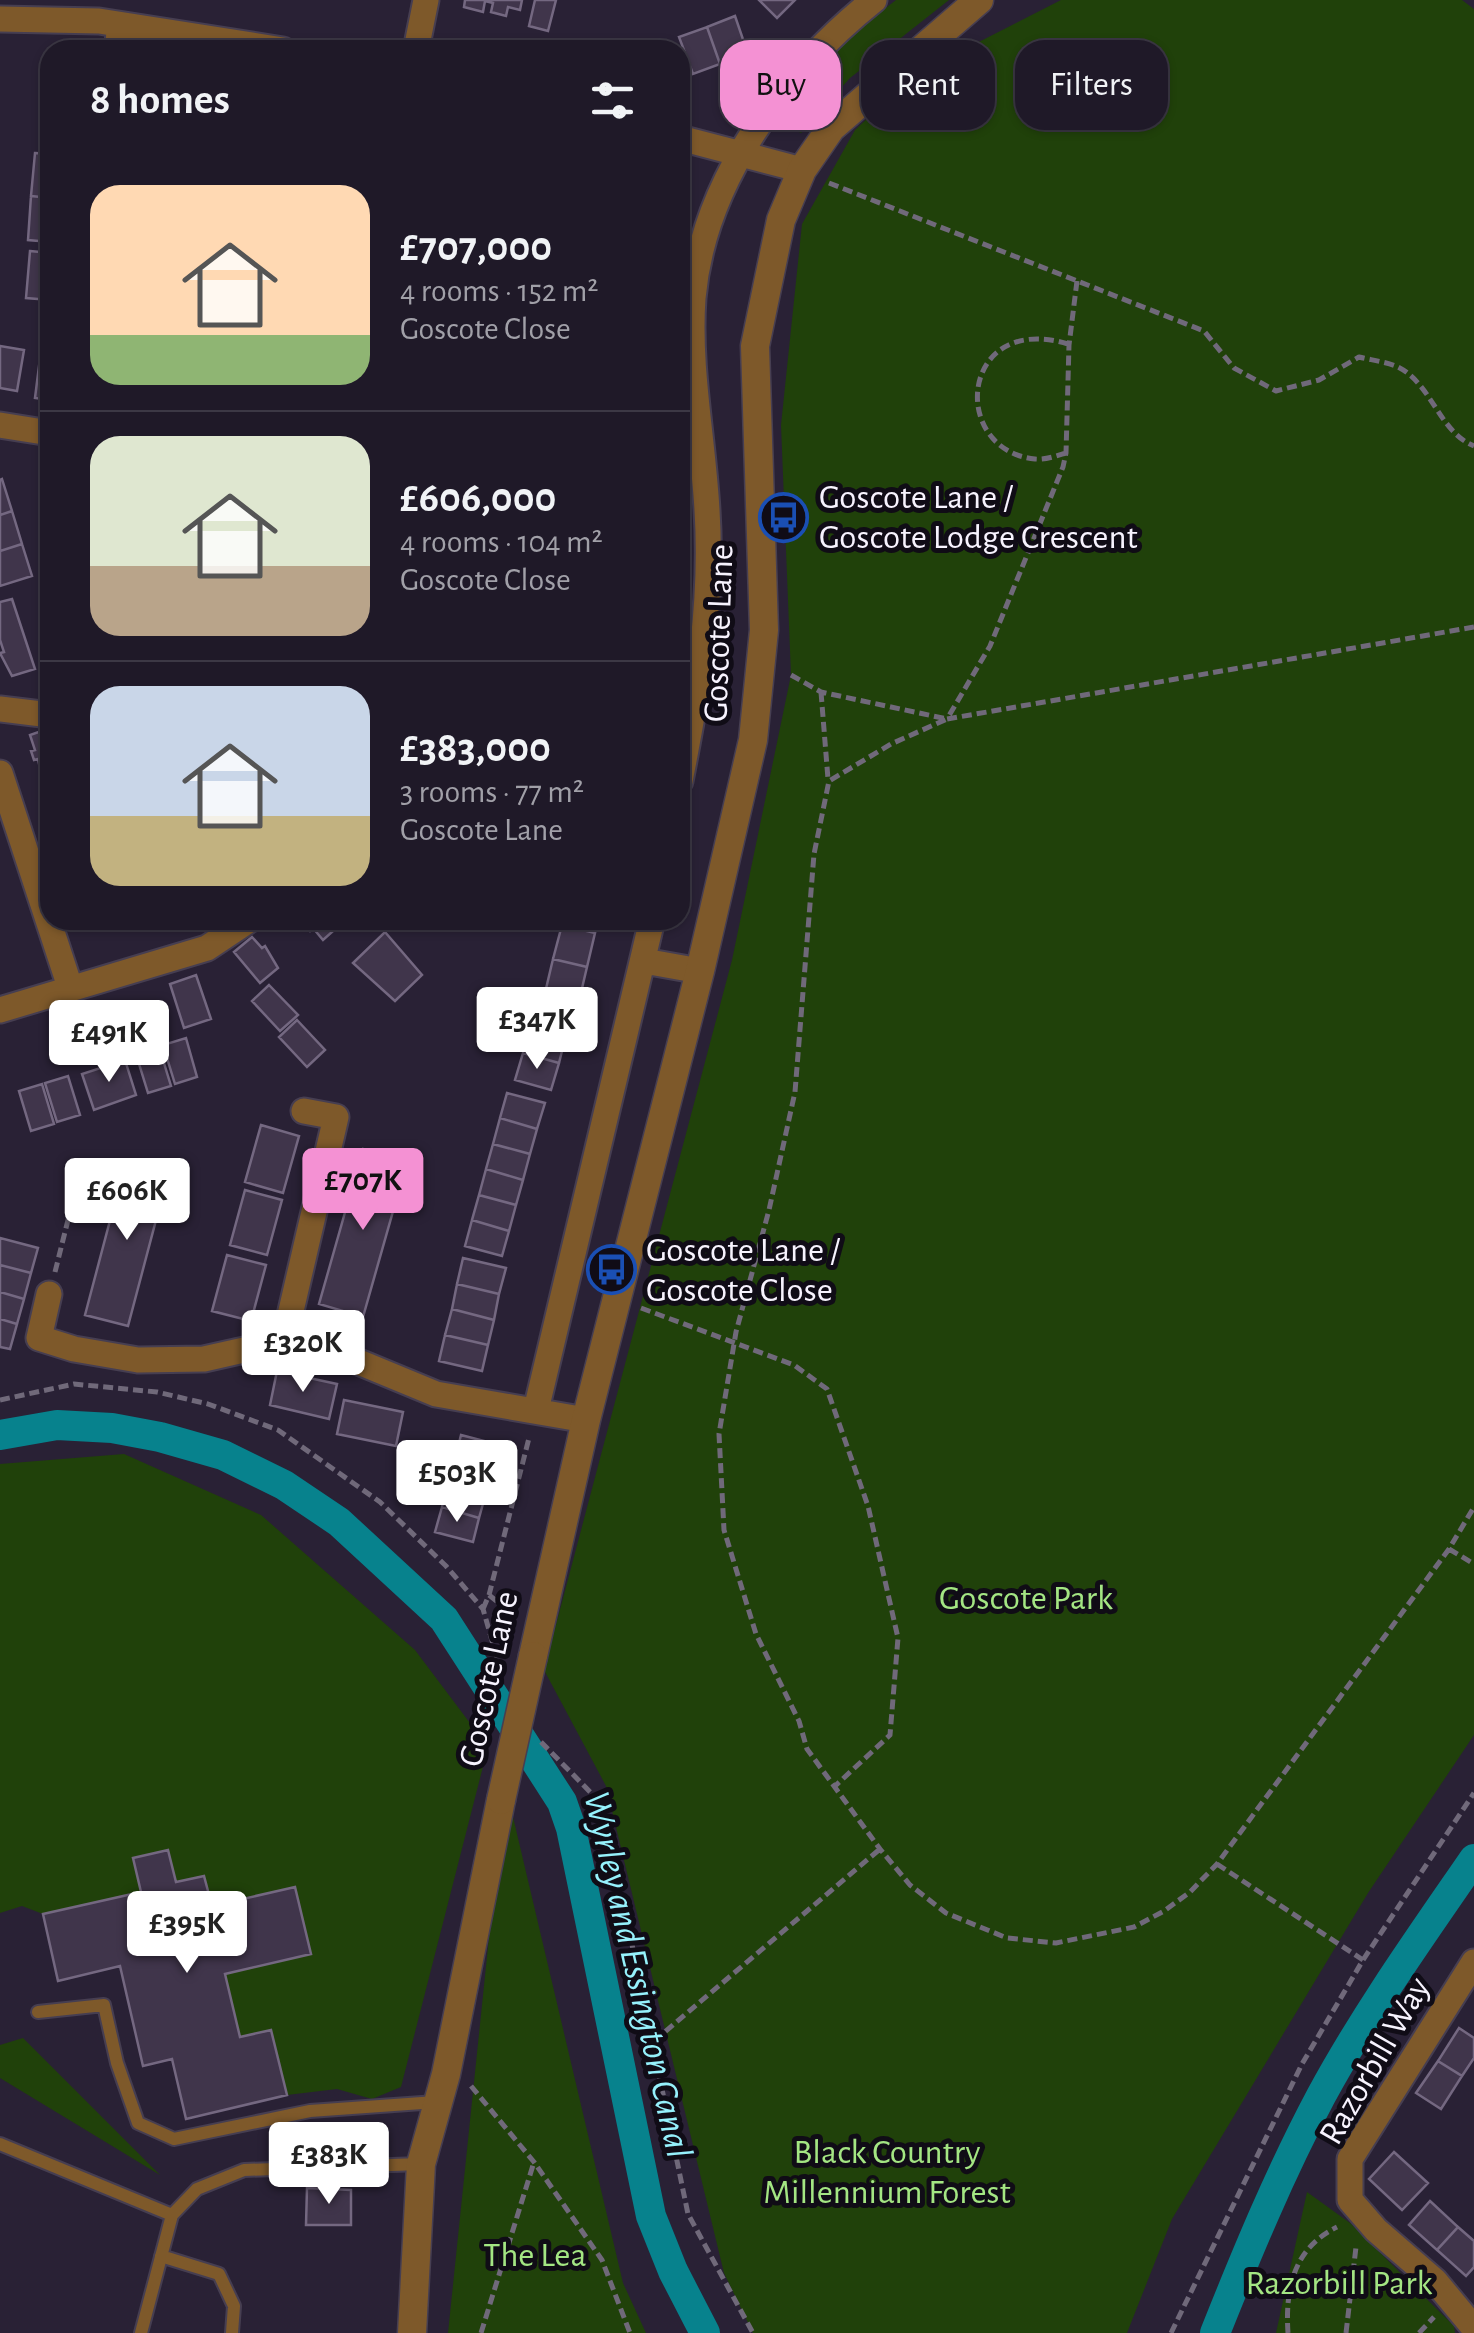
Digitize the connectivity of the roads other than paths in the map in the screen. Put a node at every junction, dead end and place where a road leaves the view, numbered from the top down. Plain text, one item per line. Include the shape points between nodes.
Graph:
1 (426, 0) edge
2 (874, 0) edge
3 (979, 0) edge
4 (0, 19) edge
5 (119, 37) edge
6 (157, 40) edge
7 (418, 40) edge
8 (690, 140) edge
9 (738, 152) junction
10 (802, 170) junction
11 (0, 425) edge
12 (40, 431) edge
13 (0, 709) edge
14 (40, 714) edge
15 (690, 727) edge
16 (0, 773) edge
17 (40, 895) edge
18 (51, 930) edge
19 (234, 930) edge
20 (650, 930) edge
21 (644, 961) junction
22 (700, 971) junction
23 (70, 987) junction
24 (0, 1010) edge
25 (304, 1111) dead end
26 (49, 1294) road end
27 (284, 1341) junction
28 (536, 1410) junction
29 (586, 1420) junction
30 (1474, 1962) edge
31 (38, 2012) dead end
32 (436, 2102) junction
33 (0, 2144) edge
34 (421, 2164) junction
35 (172, 2215) junction
36 (161, 2256) junction
37 (1474, 2328) edge
38 (141, 2333) edge
39 (232, 2333) edge
40 (412, 2333) edge

1 - 7 street
2 - 9 street, Goscote Lane via 802,67
3 - 10 street, Goscote Lane via 831,128
4 - 5 street
5 - 6 street
8 - 9 street
9 - 10 street
9 - 15 street, Goscote Lane via 705,240 693,297 708,512 707,634
10 - 22 street, Goscote Lane via 781,220 755,346 764,630 752,740
11 - 12 street
13 - 14 street
16 - 17 street
18 - 23 street
19 - 23 street via 206,948
20 - 21 street
21 - 22 street
21 - 28 street
22 - 29 street, Goscote Lane
23 - 24 street
25 - 27 street via 336,1117
26 - 27 street via 39,1338 74,1349 138,1360 204,1359
27 - 28 street via 320,1346 436,1394
28 - 29 street
29 - 32 street, Goscote Lane, bridge
30 - 37 street, Razorbill Way via 1350,2158 1350,2212 1435,2281
31 - 32 lane via 104,2006 138,2124 174,2140 310,2111
32 - 34 street, Goscote Lane
33 - 35 lane
34 - 35 lane via 244,2170 197,2189
34 - 40 street, Goscote Lane
35 - 36 lane
36 - 38 lane
36 - 39 lane via 219,2274 234,2306

